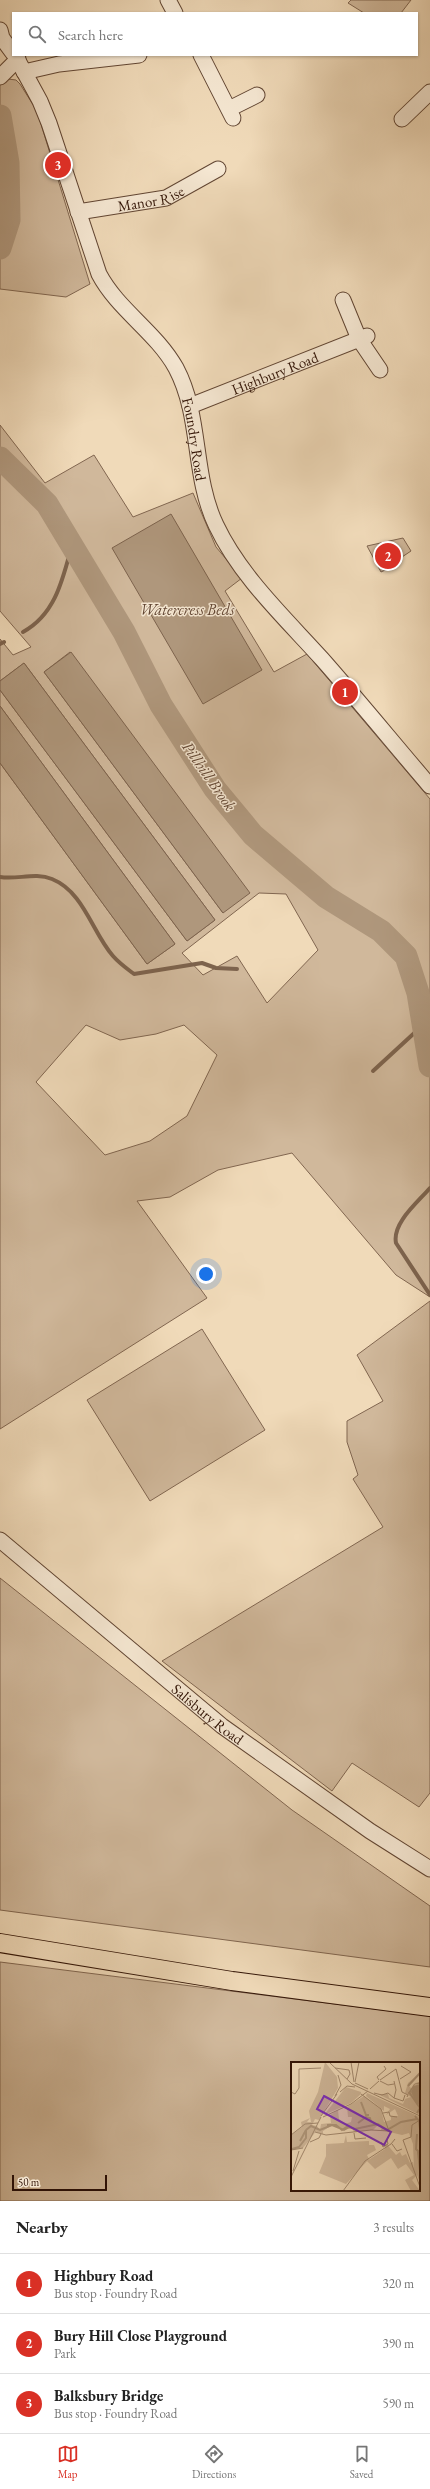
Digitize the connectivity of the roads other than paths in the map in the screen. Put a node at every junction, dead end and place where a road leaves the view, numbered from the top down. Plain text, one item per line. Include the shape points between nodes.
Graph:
1 (168, 0) edge
2 (174, 12) edge
3 (0, 30) edge
4 (12, 53) edge
5 (130, 56) edge
6 (202, 56) edge
7 (17, 60) edge
8 (0, 77) edge
9 (430, 92) edge
10 (257, 95) dead end
11 (402, 119) dead end
12 (218, 169) dead end
13 (78, 212) junction
14 (343, 300) dead end
15 (363, 338) junction
16 (380, 370) dead end
17 (190, 406) junction
18 (430, 786) edge
19 (0, 1540) edge
20 (430, 1869) edge
21 (0, 1943) edge
22 (430, 2007) edge

1 - 2 street
3 - 4 street, Foundry Road
5 - 7 street via 59,64
6 - 10 street via 231,114
7 - 8 street
7 - 13 street, Foundry Road via 49,123
9 - 11 street
12 - 13 street, Manor Rise via 166,198
13 - 17 street, Foundry Road via 99,274 106,286 167,355 180,376
14 - 15 street
15 - 16 street
15 - 17 street, Highbury Road
17 - 18 street, Foundry Road via 203,488 224,541 256,584
19 - 20 street, Salisbury Road via 222,1726
21 - 22 main road via 232,1981

